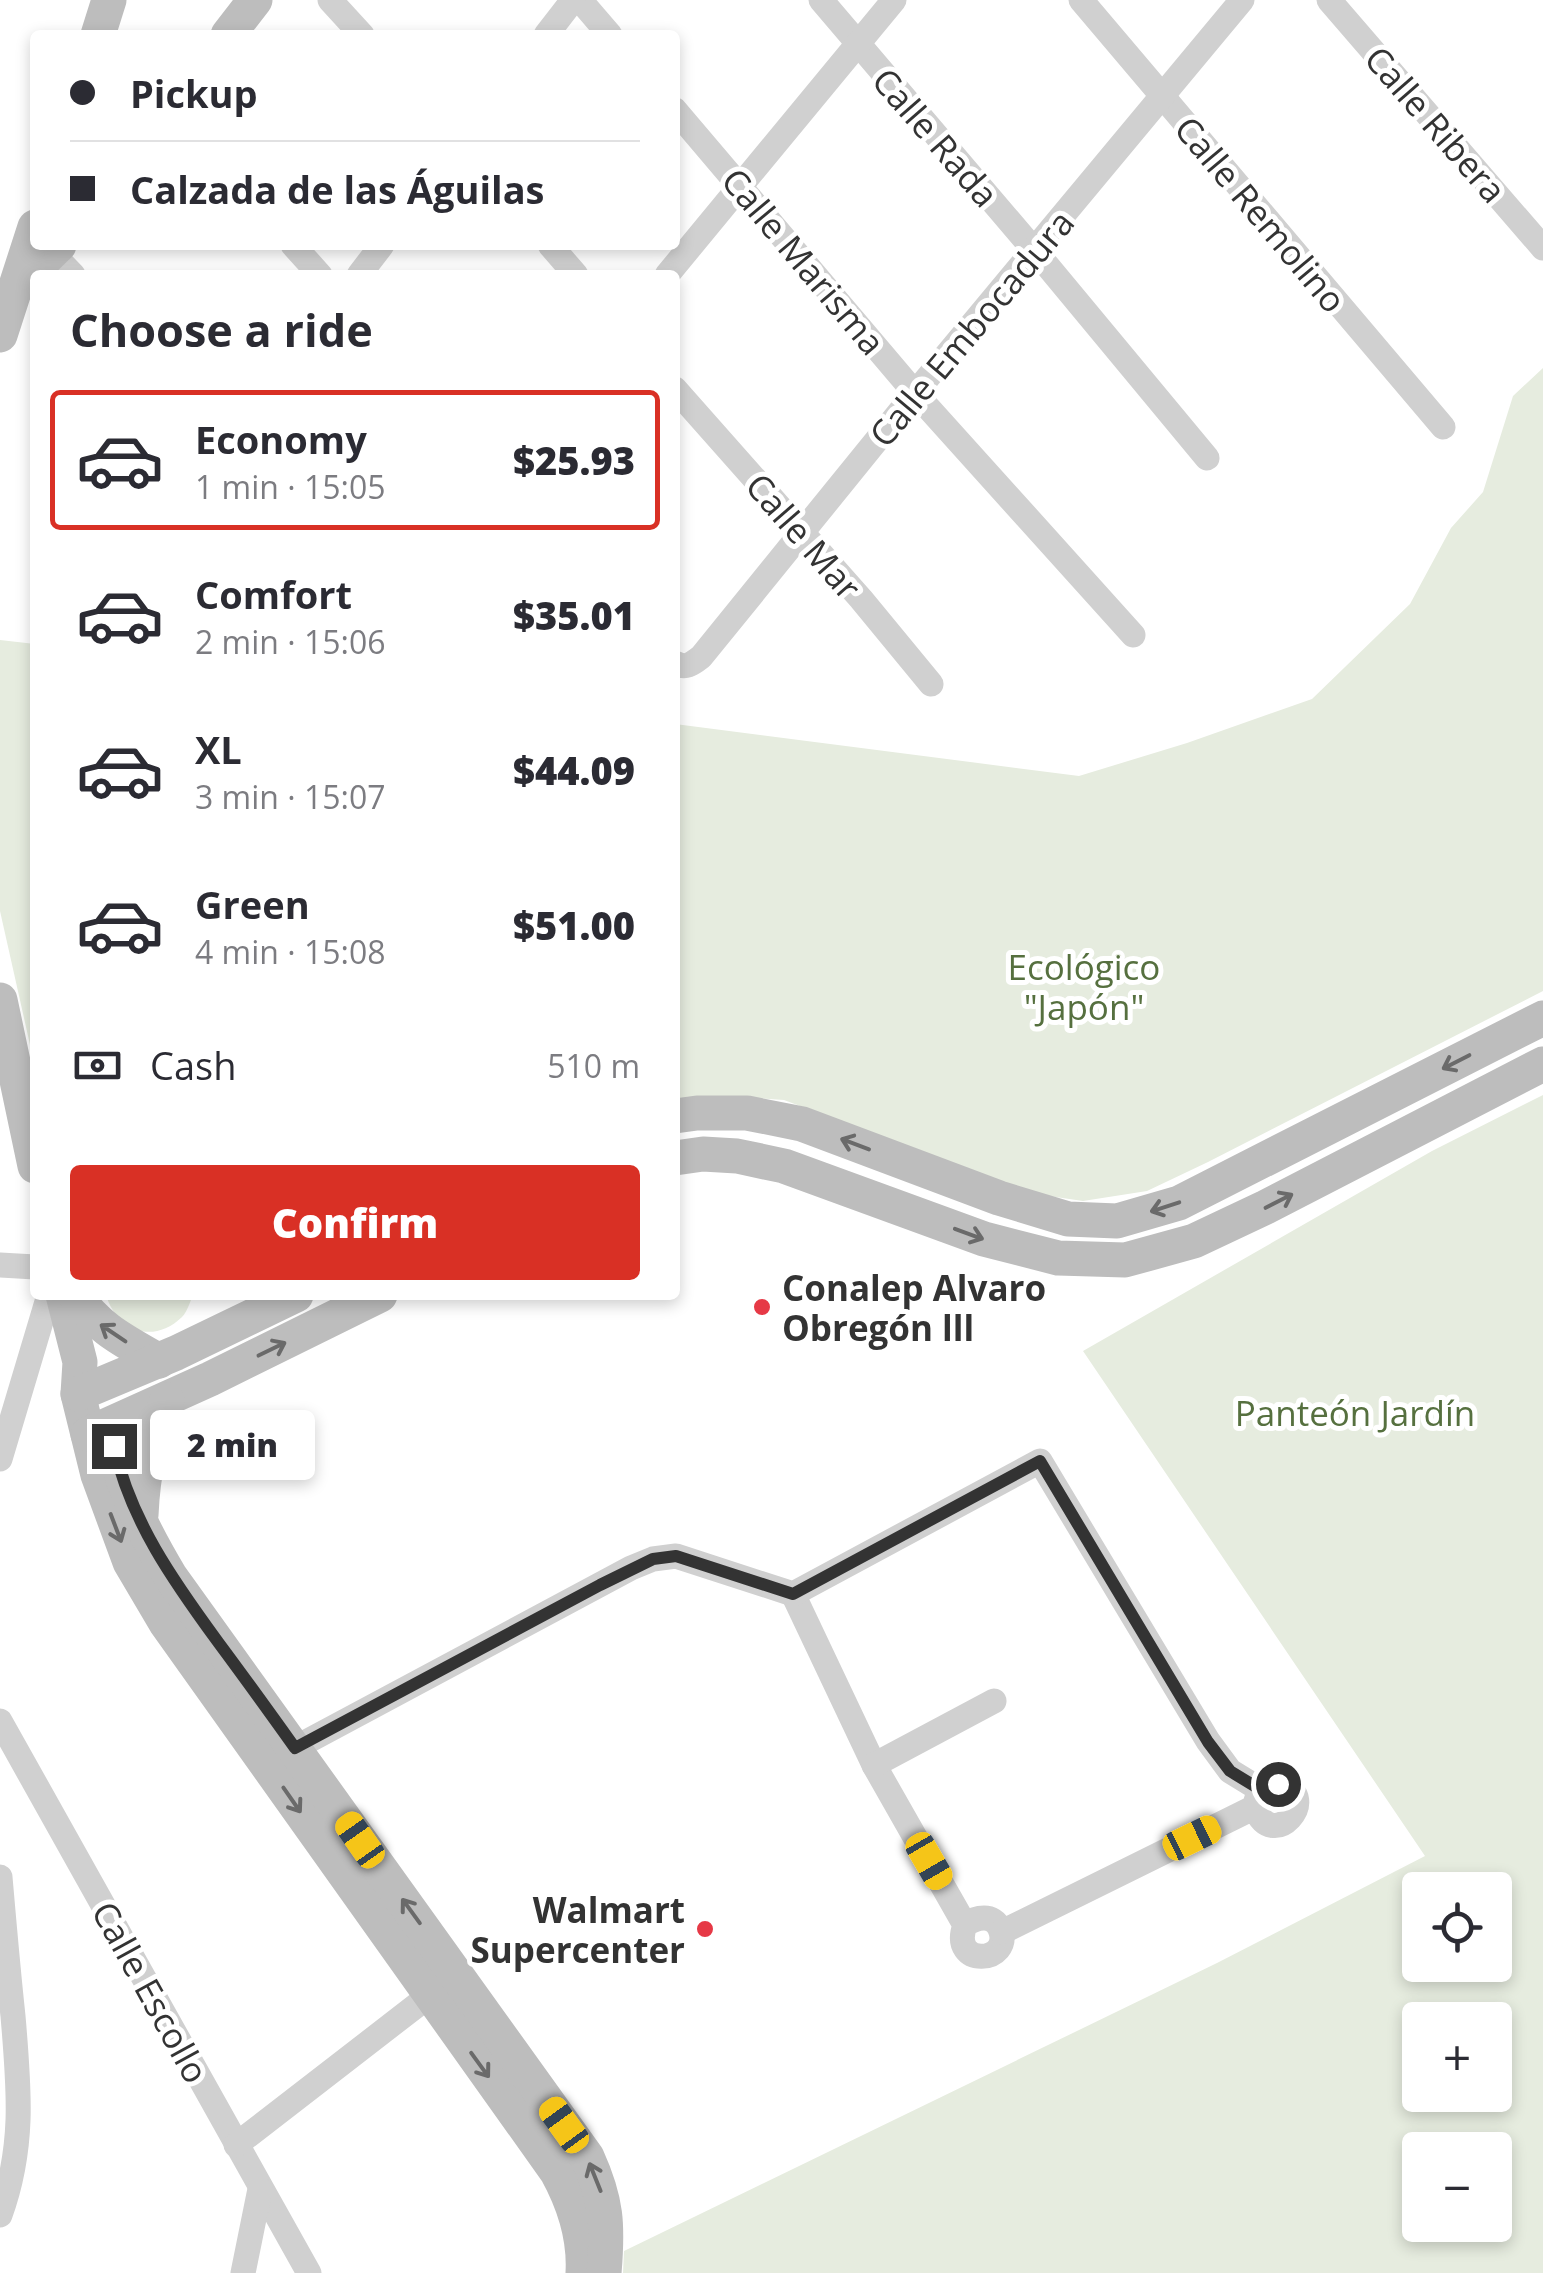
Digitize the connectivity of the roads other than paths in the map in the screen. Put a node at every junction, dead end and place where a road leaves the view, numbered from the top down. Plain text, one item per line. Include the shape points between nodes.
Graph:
1 (108, 0) edge
2 (255, 0) edge
3 (330, 0) edge
4 (577, 0) edge
5 (821, 0) edge
6 (894, 0) edge
7 (1082, 0) edge
8 (1242, 0) edge
9 (1329, 0) edge
10 (99, 30) edge
11 (232, 30) edge
12 (357, 30) edge
13 (550, 30) edge
14 (605, 30) edge
15 (857, 44) junction
16 (1162, 98) junction
17 (680, 116) edge
18 (740, 186) junction
19 (1543, 248) edge
20 (55, 250) edge
21 (298, 250) edge
22 (378, 250) edge
23 (554, 250) edge
24 (1034, 251) junction
25 (34, 270) edge
26 (316, 270) edge
27 (363, 270) edge
28 (572, 270) edge
29 (671, 270) edge
30 (30, 274) edge
31 (0, 335) edge
32 (916, 393) junction
33 (680, 395) edge
34 (1443, 428) dead end
35 (1207, 458) dead end
36 (802, 534) junction
37 (1133, 635) dead end
38 (680, 666) edge
39 (931, 684) dead end
40 (0, 1000) edge
41 (1543, 1018) edge
42 (1543, 1064) edge
43 (680, 1115) edge
44 (30, 1142) edge
45 (680, 1157) edge
46 (0, 1265) edge
47 (30, 1267) edge
48 (47, 1300) edge
49 (64, 1300) edge
50 (79, 1300) edge
51 (286, 1300) edge
52 (370, 1300) edge
53 (194, 1345) junction
54 (159, 1361) junction
55 (210, 1380) junction
56 (86, 1381) junction
57 (167, 1400) junction
58 (99, 1430) junction
59 (0, 1459) edge
60 (141, 1521) junction
61 (793, 1594) junction
62 (994, 1700) dead end
63 (0, 1721) edge
64 (295, 1748) junction
65 (874, 1765) junction
66 (0, 1877) edge
67 (430, 1995) junction
68 (236, 2144) junction
69 (260, 2188) junction
70 (0, 2215) edge
71 (244, 2273) edge
72 (308, 2273) edge
73 (582, 2273) edge
74 (604, 2273) edge

1 - 10 main road
2 - 11 main road
3 - 12 street
4 - 13 street
4 - 14 street
5 - 15 street, Calle Rada
6 - 15 street
7 - 16 street, Calle Remolino
8 - 16 street, Calle Embocadura
9 - 19 street, Calle Ribera
15 - 18 street
15 - 24 street, Calle Rada
16 - 24 street, Calle Embocadura
16 - 34 street, Calle Remolino
17 - 18 street, Calle Marisma
18 - 29 street
18 - 32 street, Calle Marisma
20 - 25 main road
21 - 26 street
22 - 27 street
23 - 28 street
24 - 32 street, Calle Embocadura
24 - 35 street, Calle Rada
30 - 31 main road via 15,288
32 - 36 street, Calle Embocadura
32 - 37 street, Calle Marisma
33 - 36 street, Calle Mar
36 - 38 street, Calle Embocadura via 701,657
36 - 39 street, Calle Mar
40 - 44 main road
41 -> 43 main road via 1178,1203 1117,1222 1068,1219 999,1198 802,1124 747,1113
45 -> 42 main road via 736,1156 784,1166 984,1239 1058,1258 1125,1260 1194,1241 1266,1208
46 - 47 street
48 - 59 street
49 - 56 main road
54 -> 50 main road via 112,1334
51 - 53 main road
55 -> 52 main road
53 - 54 main road
53 - 55 main road
54 - 56 main road
55 - 57 main road
56 - 58 main road
57 - 58 main road
57 - 60 main road via 148,1450
58 - 60 main road
58 -> 67 main road via 98,1476 130,1562 166,1623
60 - 64 main road via 170,1576
61 - 64 street via 676,1556 653,1559
61 - 65 street
61 - 65 street via 1040,1461 1208,1742 1258,1798 1002,1932 1001,1944 984,1958 964,1947 965,1926
62 - 65 street
63 - 68 street, Calle Escollo
74 -> 64 main road via 604,2201 587,2157
66 - 70 street via 20,2100 16,2155
67 - 68 street
67 -> 73 main road via 564,2184 579,2230
68 - 69 street, Calle Escollo
69 - 71 street
69 - 72 street, Calle Escollo

